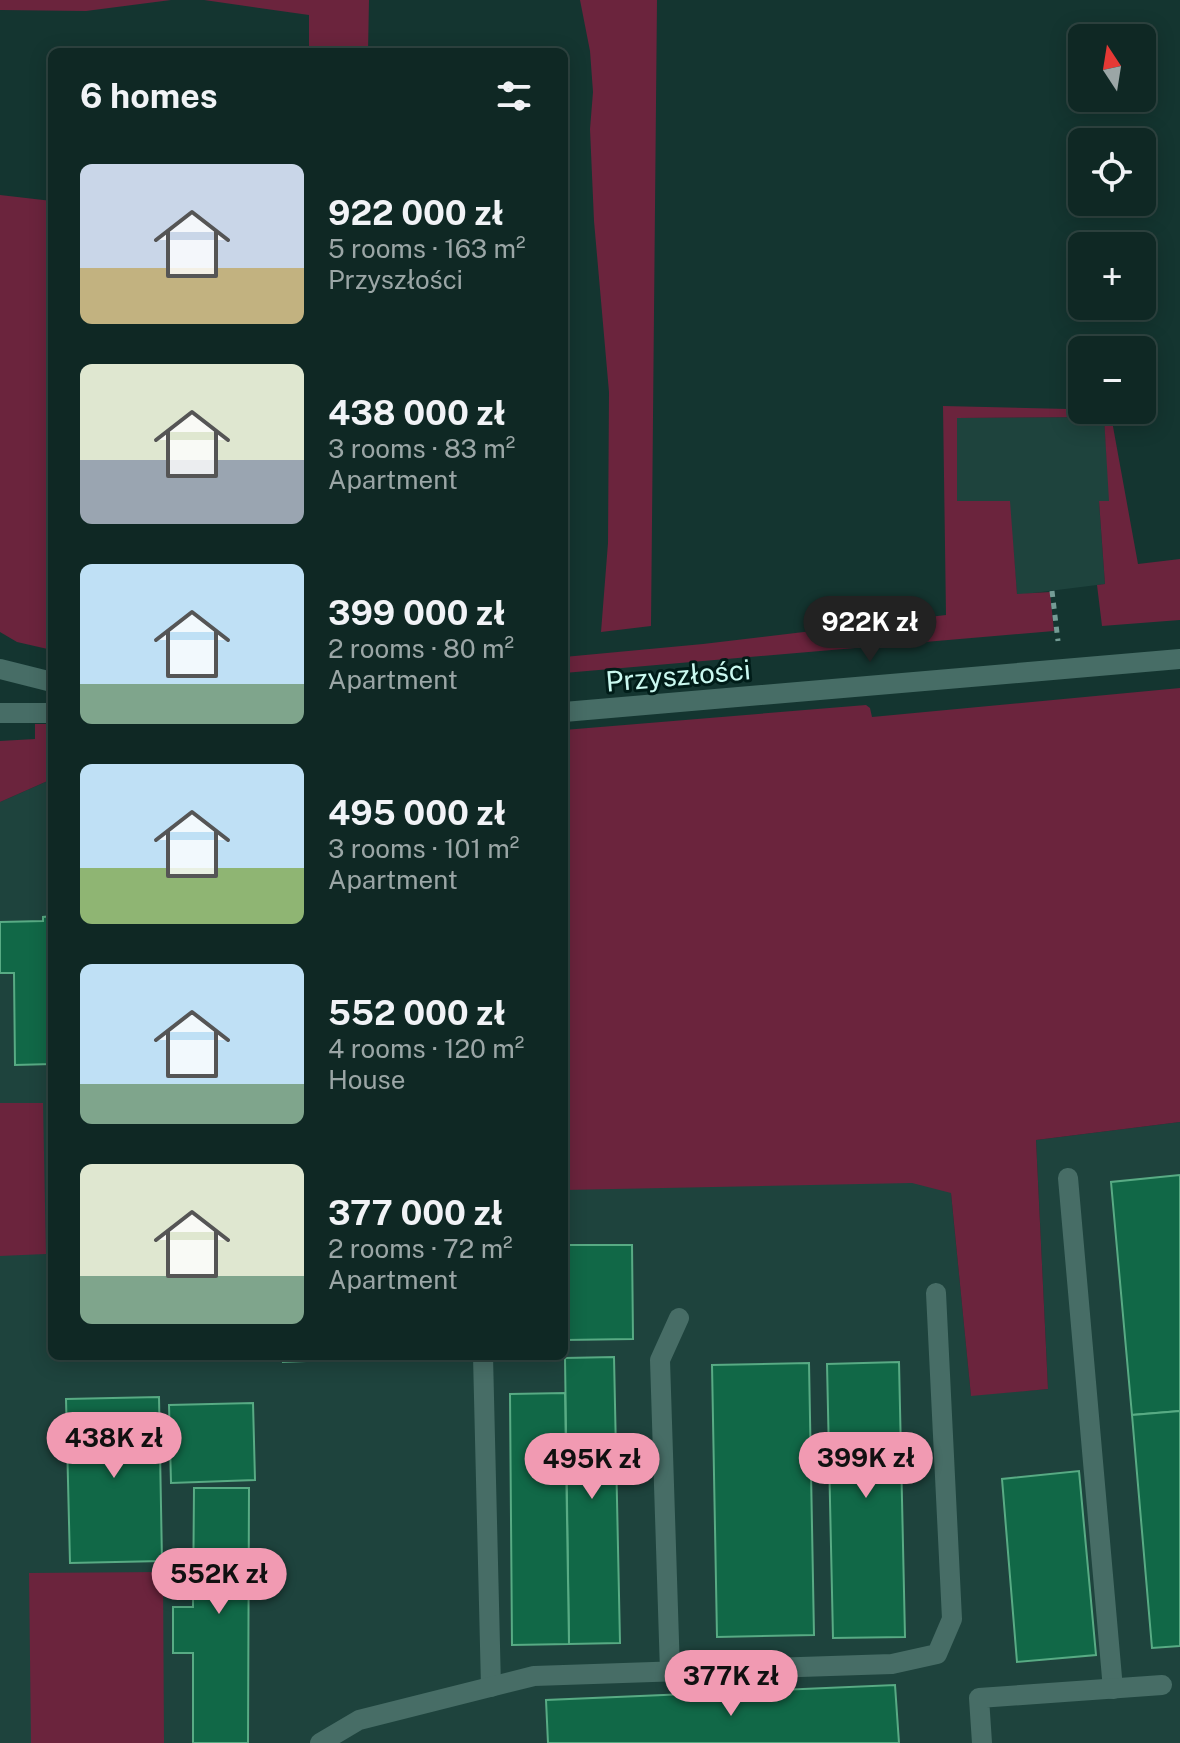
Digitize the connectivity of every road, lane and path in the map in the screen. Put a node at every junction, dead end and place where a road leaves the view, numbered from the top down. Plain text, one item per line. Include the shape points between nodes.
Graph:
1 (1052, 591) dead end
2 (1058, 641) dead end
3 (1180, 659) edge
4 (0, 669) edge
5 (48, 681) edge
6 (568, 712) edge
7 (0, 713) edge
8 (48, 713) edge
9 (1068, 1178) dead end
10 (936, 1293) dead end
11 (679, 1318) dead end
12 (483, 1360) edge
13 (670, 1672) junction
14 (1162, 1685) dead end
15 (491, 1687) junction
16 (1113, 1689) junction
17 (320, 1743) edge
18 (982, 1743) edge

1 - 2 path
3 - 6 street, Przyszłości
4 - 5 street
7 - 8 street
9 - 16 street
10 - 13 street via 952,1619 937,1654 892,1664
11 - 13 street via 660,1360
12 - 15 street
13 - 15 street via 534,1676
14 - 16 street
15 - 17 street via 359,1720
16 - 18 street via 979,1698

